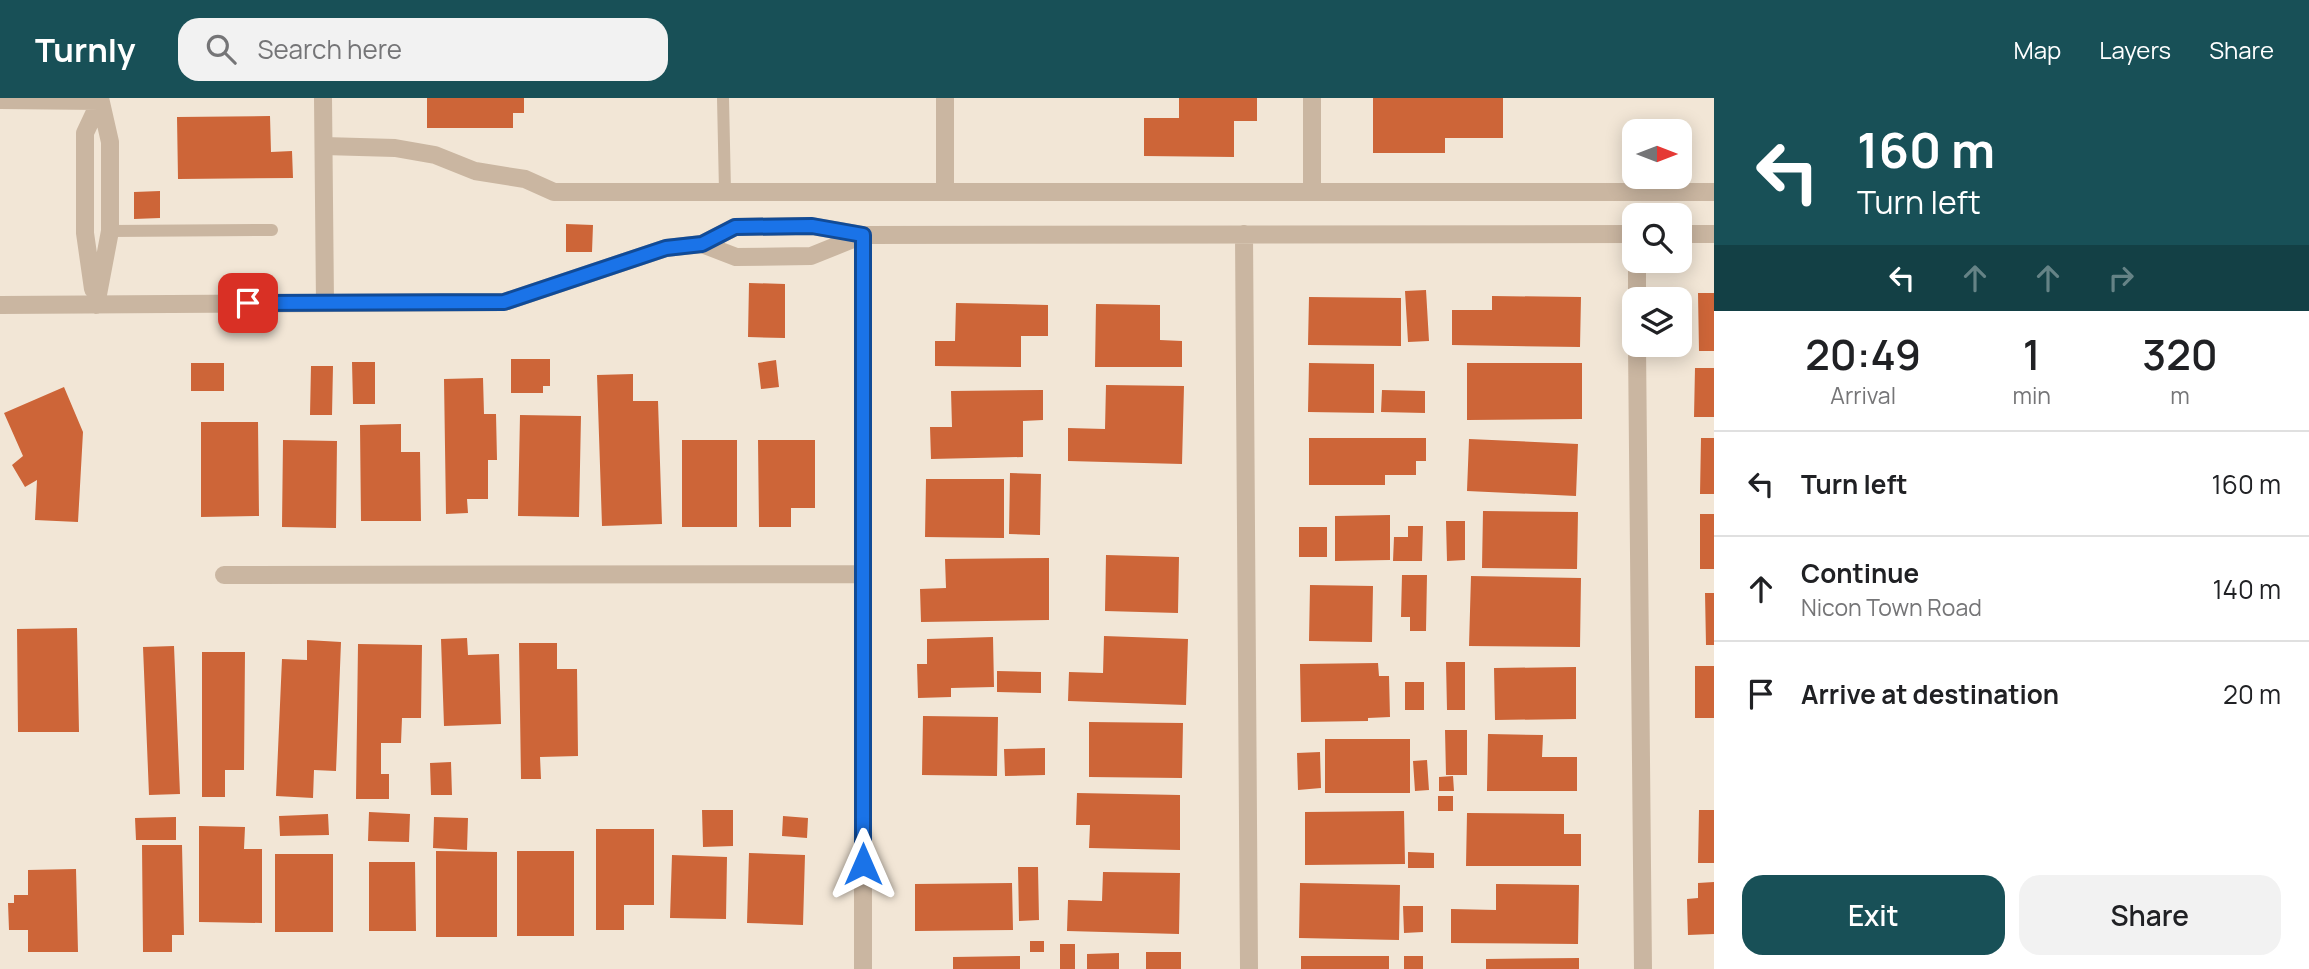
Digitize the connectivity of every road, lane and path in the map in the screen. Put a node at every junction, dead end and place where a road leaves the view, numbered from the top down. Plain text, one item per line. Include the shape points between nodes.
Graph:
1 (323, 98) edge
2 (723, 98) edge
3 (945, 98) edge
4 (1312, 98) edge
5 (100, 99) edge
6 (0, 100) edge
7 (324, 146) junction
8 (725, 191) junction
9 (945, 192) junction
10 (1312, 192) junction
11 (1714, 192) edge
12 (272, 229) dead end
13 (110, 231) junction
14 (1244, 234) junction
15 (1622, 234) edge
16 (1692, 234) edge
17 (1714, 234) edge
18 (863, 235) junction
19 (702, 244) junction
20 (325, 303) junction
21 (0, 304) edge
22 (96, 305) junction
23 (1637, 357) edge
24 (863, 574) junction
25 (224, 575) dead end
26 (863, 969) edge
27 (1249, 969) edge
28 (1643, 969) edge

1 - 7 street
2 - 8 lane
3 - 9 street
4 - 10 street
5 - 6 street
5 - 13 street via 110,142
5 - 22 street via 85,133 85,233
7 - 8 street via 395,148 435,155 475,171 525,179 554,192
7 - 20 street
8 - 9 street
9 - 10 street
10 - 11 street
12 - 13 lane
13 - 22 street
14 - 15 street
14 - 18 street
14 - 27 street
16 - 17 street
18 - 19 street via 812,226 735,227
18 - 19 street via 811,256 736,257
18 - 24 street
19 - 20 street via 666,248 504,302
20 - 22 street
21 - 22 street
23 - 28 street
24 - 25 street
24 - 26 street

